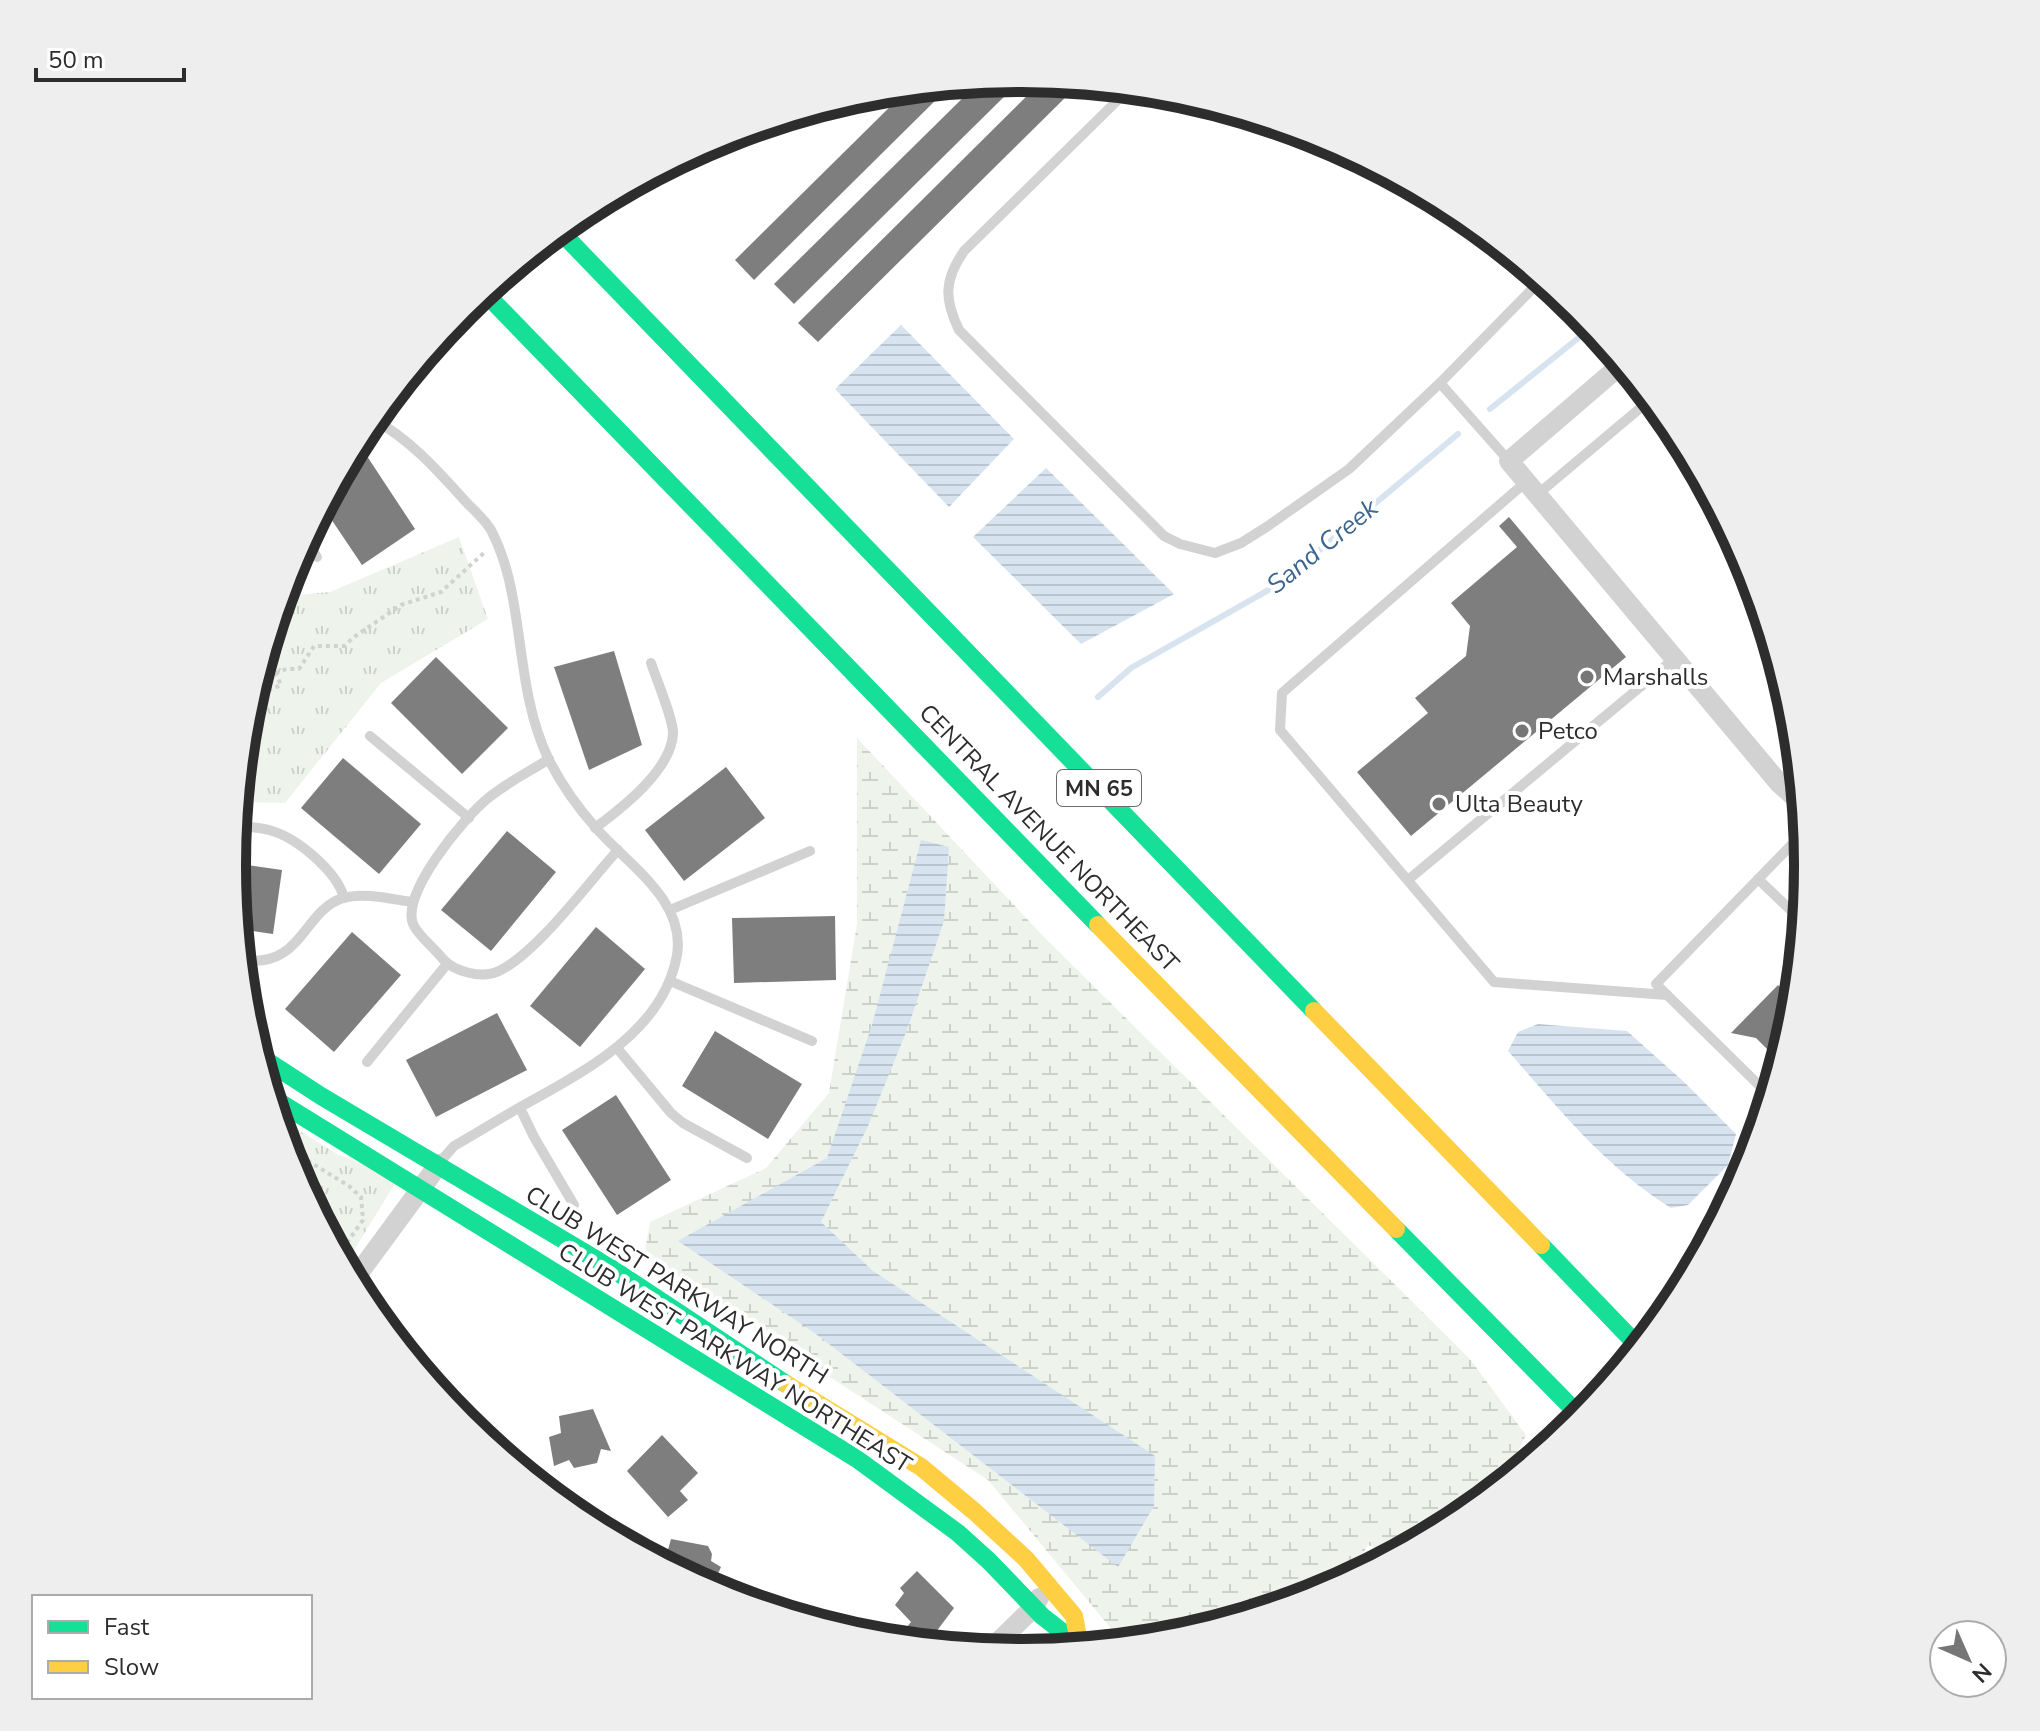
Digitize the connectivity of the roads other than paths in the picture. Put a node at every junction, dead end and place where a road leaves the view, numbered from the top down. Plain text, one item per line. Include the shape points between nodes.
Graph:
1 (1119, 99) edge
2 (567, 239) edge
3 (1534, 287) edge
4 (492, 301) edge
5 (1614, 371) edge
6 (1440, 383) junction
7 (1642, 406) edge
8 (384, 426) edge
9 (1509, 461) junction
10 (1532, 488) junction
11 (313, 551) edge
12 (317, 557) dead end
13 (1675, 658) junction
14 (651, 663) dead end
15 (370, 736) dead end
16 (549, 759) junction
17 (1790, 793) edge
18 (469, 818) junction
19 (248, 828) edge
20 (595, 828) junction
21 (1793, 843) edge
22 (618, 850) junction
23 (810, 851) dead end
24 (1758, 879) junction
25 (1408, 880) junction
26 (344, 898) junction
27 (412, 902) junction
28 (1792, 909) edge
29 (670, 910) junction
30 (253, 961) edge
31 (447, 964) junction
32 (670, 981) junction
33 (1667, 995) junction
34 (812, 1041) dead end
35 (617, 1048) junction
36 (367, 1062) dead end
37 (273, 1065) edge
38 (1761, 1087) edge
39 (286, 1106) edge
40 (520, 1108) junction
41 (747, 1158) dead end
42 (439, 1164) junction
43 (420, 1191) junction
44 (574, 1205) dead end
45 (361, 1270) edge
46 (1631, 1339) edge
47 (1572, 1407) edge
48 (1048, 1585) junction
49 (1032, 1609) junction
50 (1078, 1636) edge
51 (1066, 1637) edge
52 (1002, 1638) edge

1 - 6 lane via 964,251 952,268 948,308 959,330 1164,536 1215,553 1241,543 1349,469
2 - 46 main road, MN 65
3 - 6 lane
4 - 47 main road, CENTRAL AVENUE NORTHEAST
5 - 9 street
6 - 9 lane
7 - 10 lane
8 - 16 lane via 406,440 490,528 513,598 532,717
9 - 10 street
10 - 13 street
10 - 25 lane via 1282,693 1280,730
11 - 12 lane
13 - 17 street
13 - 25 lane
14 - 20 lane via 673,733 664,763 620,810
15 - 18 lane
16 - 18 lane via 487,799
16 - 20 lane
18 - 27 lane via 422,878
19 - 26 lane via 272,831 311,853 340,884
20 - 22 lane
21 - 24 lane
22 - 29 lane via 658,890
22 - 31 lane via 522,958 495,974 466,973
23 - 29 lane
24 - 28 lane
24 - 33 lane via 1656,984
25 - 33 lane via 1494,982
26 - 27 lane
26 - 30 lane via 326,908 281,954
27 - 31 lane via 413,924
29 - 32 lane via 678,952
31 - 36 lane
32 - 34 lane
32 - 35 lane
33 - 38 lane
35 - 40 lane
35 - 41 lane via 671,1113
37 - 42 main road, CLUB WEST PARKWAY NORTH
39 - 43 main road, CLUB WEST PARKWAY NORTHEAST
40 - 42 lane via 454,1146
40 - 44 lane
42 - 43 street
42 - 48 main road, CLUB WEST PARKWAY NORTH via 921,1467 1026,1559
43 - 45 street
43 - 49 main road, CLUB WEST PARKWAY NORTHEAST via 926,1505 991,1562
48 - 49 street
48 - 50 main road, CLUB WEST PARKWAY NORTH via 1074,1616
49 - 51 main road, CLUB WEST PARKWAY NORTHEAST
49 - 52 street

